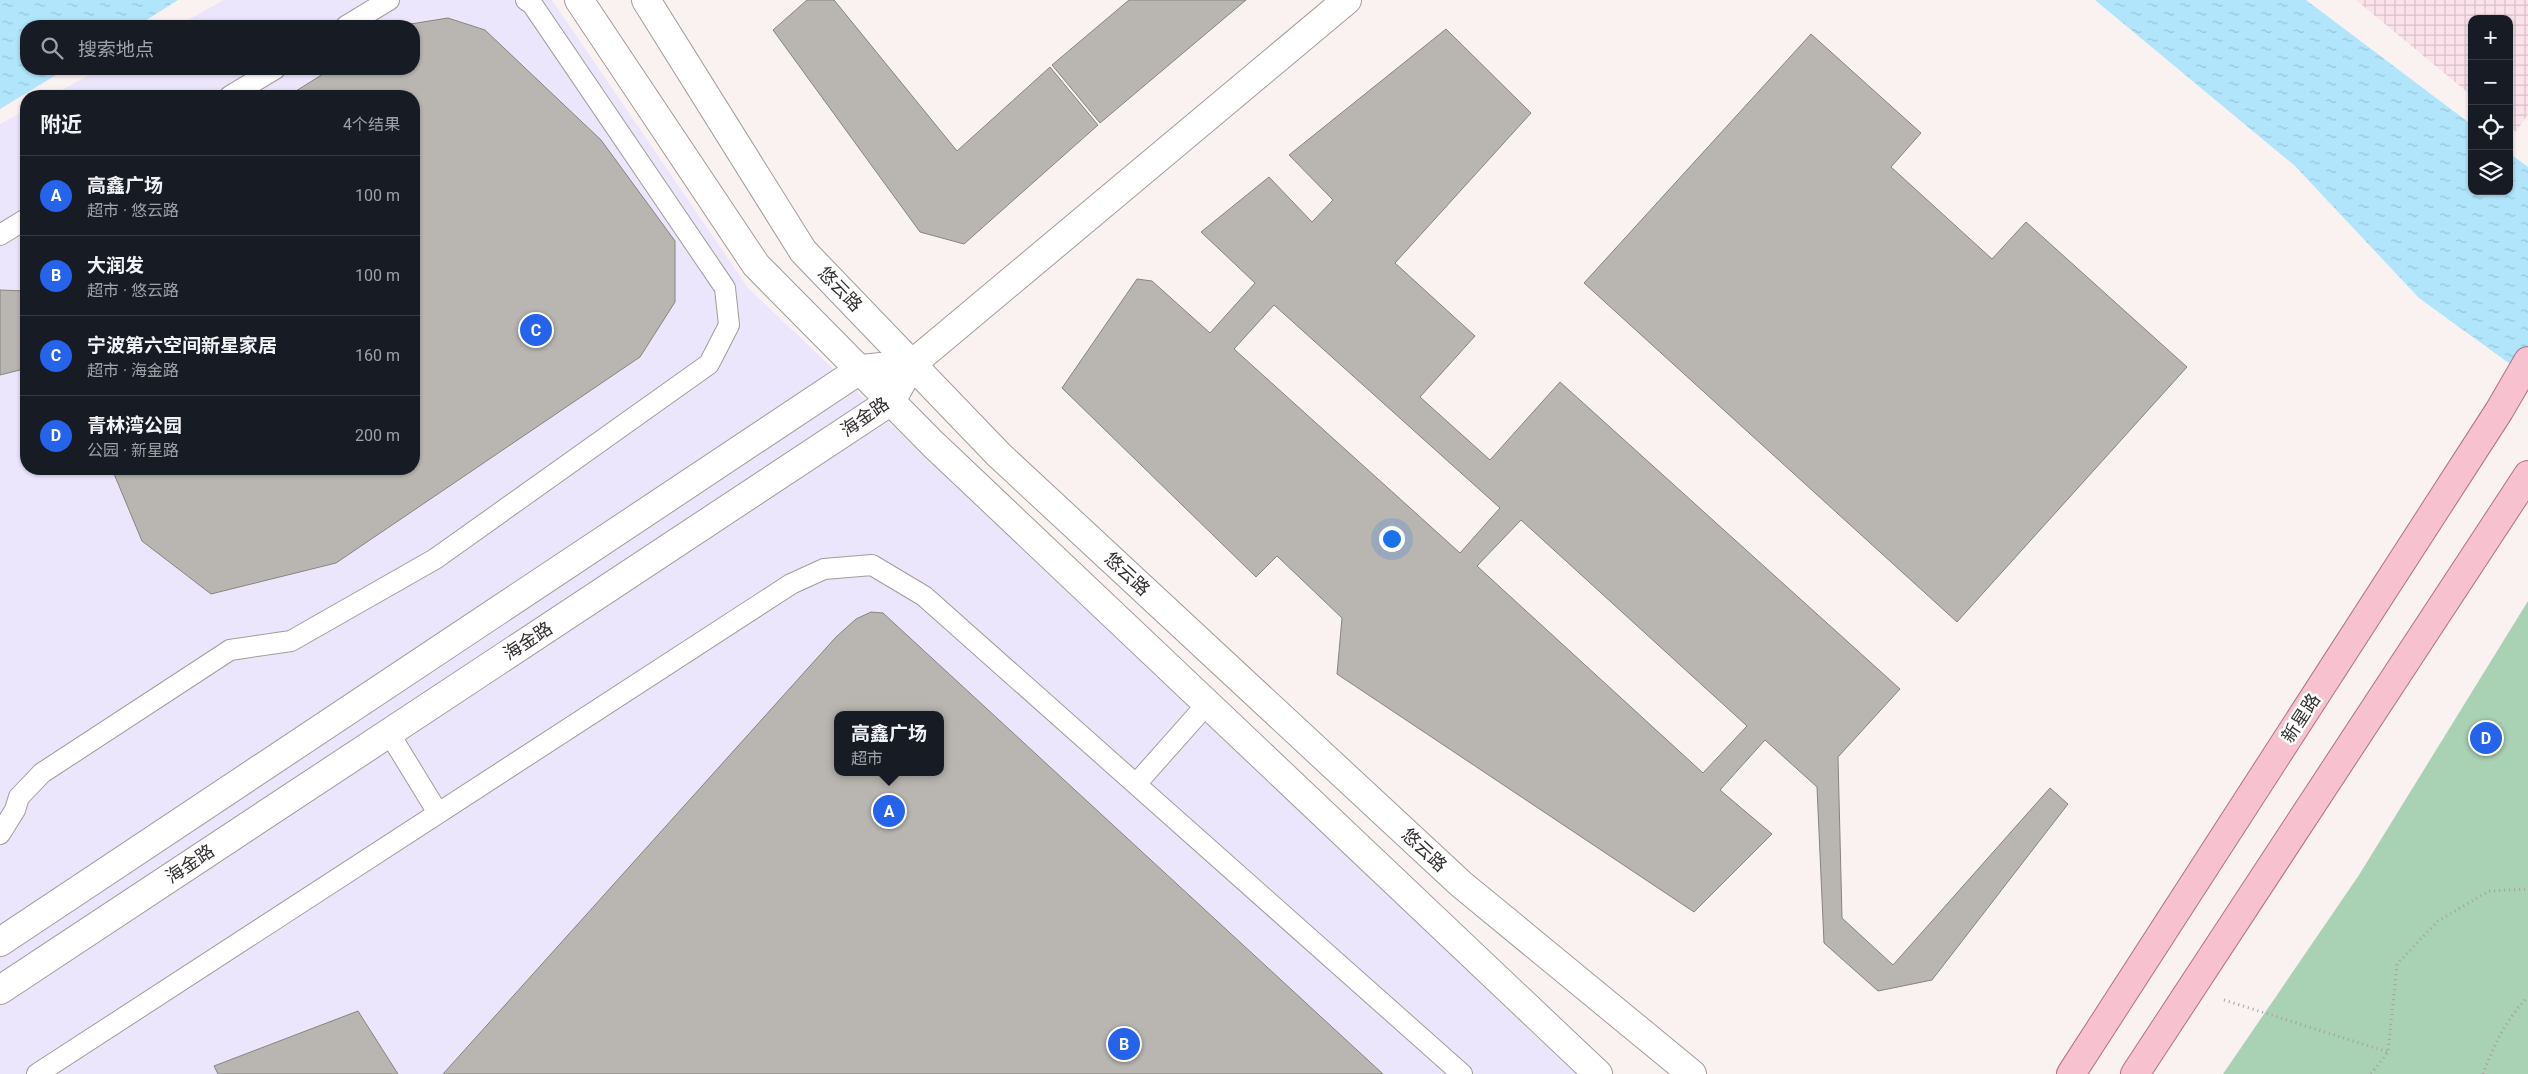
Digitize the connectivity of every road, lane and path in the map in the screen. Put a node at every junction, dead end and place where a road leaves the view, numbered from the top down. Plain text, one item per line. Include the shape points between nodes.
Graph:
1 (389, 0) edge
2 (526, 0) edge
3 (580, 0) edge
4 (646, 0) edge
5 (1347, 0) edge
6 (356, 20) edge
7 (265, 75) edge
8 (240, 90) edge
9 (20, 223) edge
10 (0, 235) edge
11 (2528, 361) edge
12 (912, 364) junction
13 (862, 370) junction
14 (891, 400) junction
15 (2528, 475) edge
16 (1207, 704) junction
17 (388, 733) junction
18 (1136, 784) junction
19 (438, 813) junction
20 (0, 834) edge
21 (2528, 889) edge
22 (0, 942) edge
23 (0, 990) edge
24 (2190, 990) junction
25 (2528, 997) edge
26 (2388, 1052) junction
27 (37, 1074) edge
28 (1462, 1074) edge
29 (1598, 1074) edge
30 (1692, 1074) edge
31 (2071, 1074) edge
32 (2135, 1074) edge
33 (2371, 1074) edge
34 (2483, 1074) edge

1 - 6 lane
2 - 20 lane via 532,4 725,288 729,325 709,364 435,559 290,641 230,650 42,773 19,797
3 - 13 street via 756,265
4 - 12 street, 悠云路 via 803,251
5 - 12 street
7 - 8 lane
9 - 10 lane
11 - 31 main road, 新星路
12 - 13 street, 海金路
12 - 14 street, 海金路
12 - 30 street, 悠云路 via 999,455 1461,884
13 - 14 street
13 - 22 street, 海金路
14 - 16 street via 940,451
14 - 17 street, 海金路
15 - 24 main road
16 - 18 lane
16 - 29 street
17 - 19 lane
17 - 23 street, 海金路
18 - 19 lane via 924,596 872,565 824,569 791,584
18 - 28 lane
19 - 27 lane
21 - 26 path via 2489,890 2438,921 2397,964
24 - 26 path
24 - 32 main road
25 - 34 path via 2511,1015
26 - 33 path

